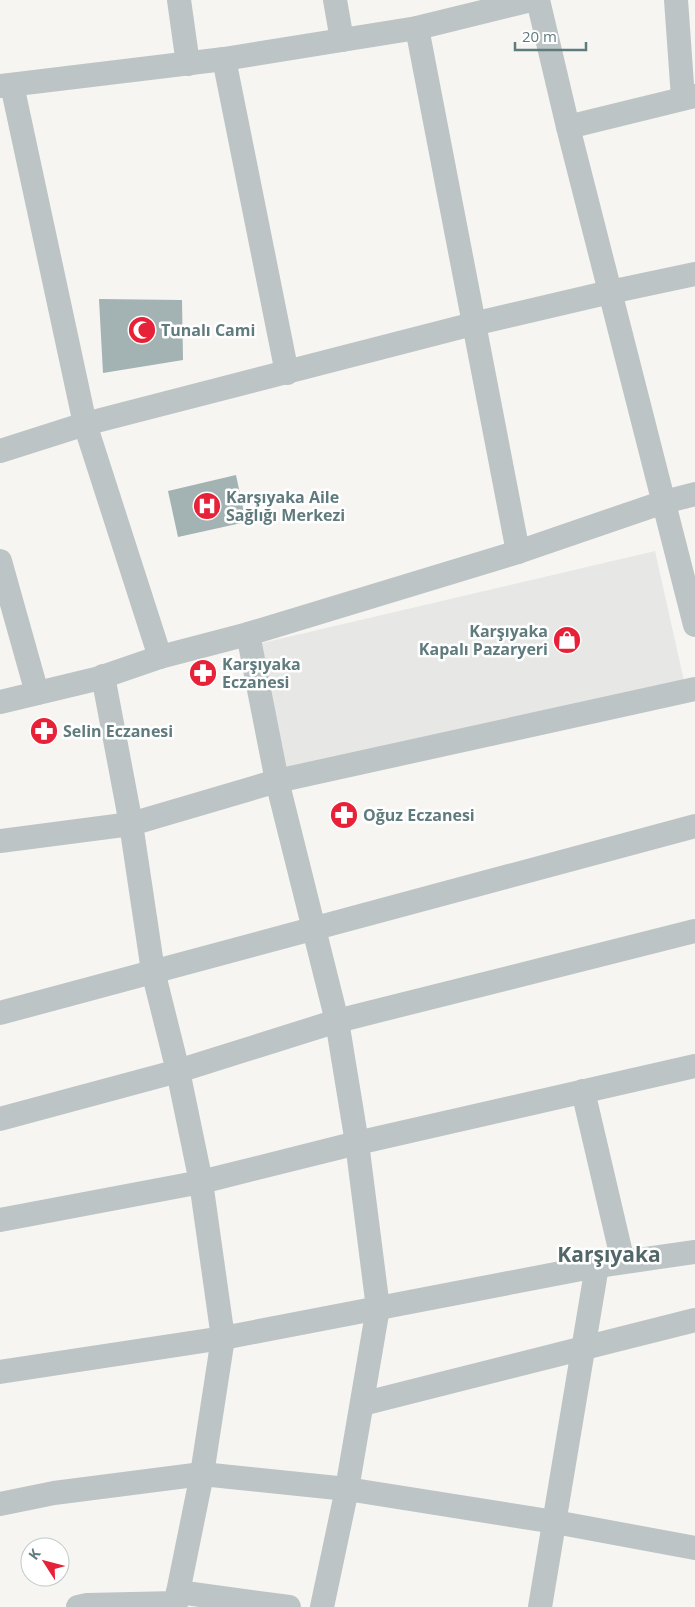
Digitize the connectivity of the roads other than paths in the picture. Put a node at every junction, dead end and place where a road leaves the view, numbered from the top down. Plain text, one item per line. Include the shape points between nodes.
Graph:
1 (179, 0) edge
2 (335, 0) edge
3 (531, 0) edge
4 (538, 0) edge
5 (676, 0) edge
6 (417, 28) junction
7 (342, 40) junction
8 (224, 59) junction
9 (188, 64) junction
10 (6, 86) edge
11 (689, 97) edge
12 (568, 127) junction
13 (695, 274) edge
14 (610, 292) junction
15 (473, 324) junction
16 (287, 373) junction
17 (85, 424) junction
18 (0, 451) edge
19 (695, 494) edge
20 (664, 502) junction
21 (518, 552) junction
22 (0, 561) edge
23 (695, 625) edge
24 (248, 634) junction
25 (160, 657) junction
26 (103, 676) junction
27 (695, 689) edge
28 (37, 693) junction
29 (0, 702) edge
30 (277, 781) junction
31 (130, 824) junction
32 (695, 826) edge
33 (0, 841) edge
34 (313, 927) junction
35 (695, 931) edge
36 (153, 971) junction
37 (0, 1013) edge
38 (338, 1021) junction
39 (695, 1066) edge
40 (178, 1071) junction
41 (583, 1091) junction
42 (0, 1119) edge
43 (358, 1143) junction
44 (201, 1182) junction
45 (0, 1220) edge
46 (695, 1252) edge
47 (623, 1262) junction
48 (597, 1266) junction
49 (378, 1308) junction
50 (695, 1320) edge
51 (222, 1338) junction
52 (584, 1347) junction
53 (0, 1372) edge
54 (362, 1404) junction
55 (202, 1474) junction
56 (347, 1489) junction
57 (0, 1504) edge
58 (555, 1522) junction
59 (695, 1548) edge
60 (176, 1601) edge
61 (78, 1607) edge
62 (289, 1607) edge
63 (322, 1607) edge
64 (540, 1607) edge

1 - 9 street
2 - 7 street
3 - 6 street
4 - 12 street
5 - 11 street
6 - 7 street
6 - 15 street
7 - 8 street
8 - 9 street
8 - 16 street
9 - 10 street
10 - 17 street
11 - 12 street
12 - 14 street
13 - 14 street
14 - 15 street
14 - 20 street
15 - 16 street
15 - 21 street
16 - 17 street
17 - 18 street
17 - 25 street
19 - 20 street
20 - 21 street
20 - 23 street
21 - 24 street
22 - 28 street
24 - 25 street
24 - 30 street
25 - 26 street
26 - 28 street
26 - 31 street
27 - 30 street
28 - 29 street
30 - 31 street
30 - 34 street
31 - 33 street
31 - 36 street
32 - 34 street
34 - 36 street
34 - 38 street
35 - 38 street
36 - 37 street
36 - 40 street
38 - 40 street
38 - 43 street
39 - 41 street
40 - 42 street
40 - 44 street
41 - 43 street
41 - 47 street
43 - 44 street
43 - 49 street
44 - 45 street
44 - 51 street
46 - 47 street
47 - 48 street
48 - 49 street
48 - 52 street
49 - 51 street
49 - 54 street
50 - 52 street
51 - 53 street
51 - 55 street
52 - 54 street
52 - 58 street
54 - 56 street
55 - 56 street
55 - 57 street via 54,1493
55 - 60 street
56 - 58 street
56 - 63 street
58 - 59 street
58 - 64 street
60 - 61 street
60 - 62 street

